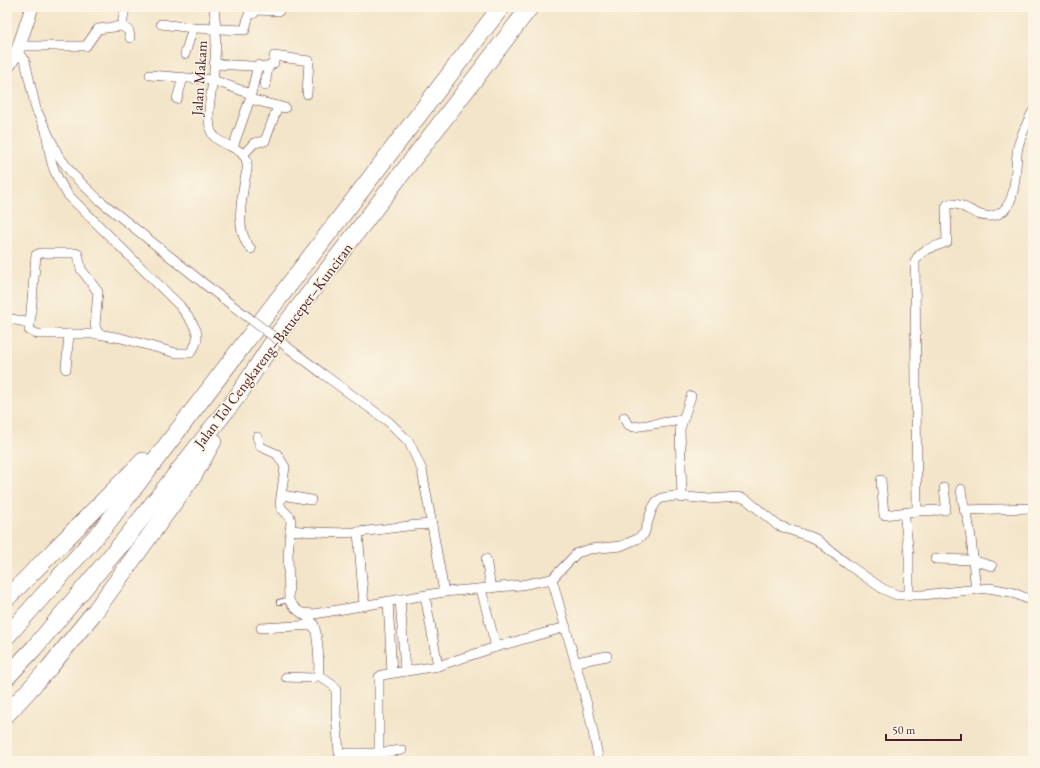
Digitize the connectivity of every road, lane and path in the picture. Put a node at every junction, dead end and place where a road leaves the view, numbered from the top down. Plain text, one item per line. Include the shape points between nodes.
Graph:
1 (32, 7) edge
2 (125, 7) edge
3 (214, 7) edge
4 (501, 7) edge
5 (530, 7) edge
6 (279, 11) dead end
7 (161, 24) dead end
8 (122, 26) junction
9 (193, 28) junction
10 (216, 30) junction
11 (130, 38) dead end
12 (18, 49) junction
13 (185, 54) dead end
14 (214, 64) junction
15 (258, 66) junction
16 (268, 67) junction
17 (7, 68) edge
18 (150, 75) dead end
19 (183, 78) junction
20 (214, 80) junction
21 (266, 86) dead end
22 (307, 94) dead end
23 (177, 99) dead end
24 (1033, 111) edge
25 (46, 129) junction
26 (233, 147) junction
27 (243, 155) junction
28 (251, 249) dead end
29 (7, 318) edge
30 (30, 323) junction
31 (69, 334) junction
32 (98, 334) junction
33 (66, 369) dead end
34 (240, 394) junction
35 (691, 396) dead end
36 (197, 405) junction
37 (624, 417) dead end
38 (682, 420) junction
39 (257, 436) dead end
40 (881, 480) dead end
41 (944, 488) dead end
42 (961, 489) dead end
43 (282, 494) junction
44 (682, 498) junction
45 (311, 500) dead end
46 (1033, 508) edge
47 (964, 510) junction
48 (917, 511) junction
49 (904, 512) junction
50 (432, 524) junction
51 (290, 530) junction
52 (358, 532) junction
53 (486, 559) dead end
54 (935, 559) dead end
55 (972, 560) junction
56 (992, 566) dead end
57 (552, 579) junction
58 (491, 588) junction
59 (480, 589) junction
60 (976, 589) junction
61 (444, 592) junction
62 (425, 596) junction
63 (909, 596) junction
64 (7, 598) edge
65 (400, 599) junction
66 (289, 600) junction
67 (388, 601) junction
68 (1033, 601) edge
69 (279, 602) dead end
70 (364, 605) junction
71 (302, 613) junction
72 (314, 625) junction
73 (566, 627) junction
74 (261, 628) dead end
75 (10, 633) edge
76 (496, 647) junction
77 (607, 656) dead end
78 (576, 662) junction
79 (438, 666) junction
80 (405, 671) junction
81 (392, 673) junction
82 (318, 676) junction
83 (7, 677) edge
84 (286, 678) dead end
85 (7, 714) edge
86 (402, 750) dead end
87 (339, 757) edge
88 (379, 757) edge
89 (599, 761) edge

1 - 12 main road
2 - 8 street
3 - 10 street, Jalan Makam
4 - 36 highway, Jalan Tol Cengkareng–Batuceper–Kunciran
5 - 34 highway, Jalan Tol Cengkareng–Batuceper–Kunciran via 279,333
6 - 10 street via 257,10 249,14 247,30
7 - 9 street
8 - 11 street via 129,31
8 - 12 street via 98,28 86,46 80,42
9 - 10 street
9 - 13 street
10 - 14 street, Jalan Makam
12 - 17 main road
12 - 25 street via 25,61 36,109
14 - 15 street
14 - 20 street, Jalan Makam
15 - 16 street
15 - 20 street via 251,94
16 - 21 street
16 - 22 street via 274,63 274,56 309,62
18 - 19 street
19 - 20 street
19 - 23 street
20 - 26 street, Jalan Makam via 209,103 212,134 219,141
24 - 48 street via 1019,141 1014,188 1007,206 996,215 989,216 977,214 961,204 948,204 947,242 921,253 915,262
25 - 32 street via 50,159 56,177 68,195 180,306 198,336 197,344 190,353 176,353
25 - 50 street, bridge via 58,155 98,200 212,290 389,422 409,442 422,470
26 - 27 street, Jalan Makam
26 - 27 street via 250,99 281,107 265,141 254,143
27 - 28 street via 248,166 243,190 241,225 242,235
29 - 30 street
30 - 31 street via 29,330 37,334
30 - 32 street via 37,254 75,253 78,254 81,269 98,292
31 - 32 street
31 - 33 street
34 - 83 highway, Jalan Tol Cengkareng–Batuceper–Kunciran via 122,543
34 - 85 highway via 193,476 96,610 49,668
35 - 38 street
36 - 64 highway via 63,544
36 - 75 highway, Jalan Tol Cengkareng–Batuceper–Kunciran via 105,526
37 - 38 street via 627,424 633,427
38 - 44 street
39 - 43 street via 261,447 282,459 285,468
40 - 49 street via 884,515
41 - 48 street via 945,510
42 - 47 street
43 - 45 street
43 - 51 street via 281,508 290,517
44 - 57 street via 667,496 657,501 644,534 637,539 621,546 577,553
44 - 63 street via 746,499 777,525 816,539 890,593
46 - 47 street
47 - 55 street via 970,530
48 - 49 street
49 - 63 street via 909,554
50 - 52 street
50 - 61 street
51 - 52 street via 321,533
51 - 66 street
52 - 70 street
53 - 58 street
54 - 55 street
55 - 56 street
55 - 60 street
57 - 58 street
57 - 73 street
58 - 59 street
59 - 61 street
59 - 76 street
60 - 63 street
60 - 68 street via 999,589
61 - 62 street
62 - 65 street
62 - 79 street
65 - 67 street
65 - 80 street
66 - 69 lane
66 - 71 street
67 - 70 street
67 - 81 street
70 - 71 street via 314,614
71 - 72 street
72 - 74 street
72 - 82 street
73 - 76 street
73 - 78 street
76 - 79 street
77 - 78 street
78 - 89 street
79 - 80 street
80 - 81 street
81 - 88 street via 382,675 379,680
82 - 84 street
82 - 87 street via 336,690
86 - 88 street
87 - 88 street

